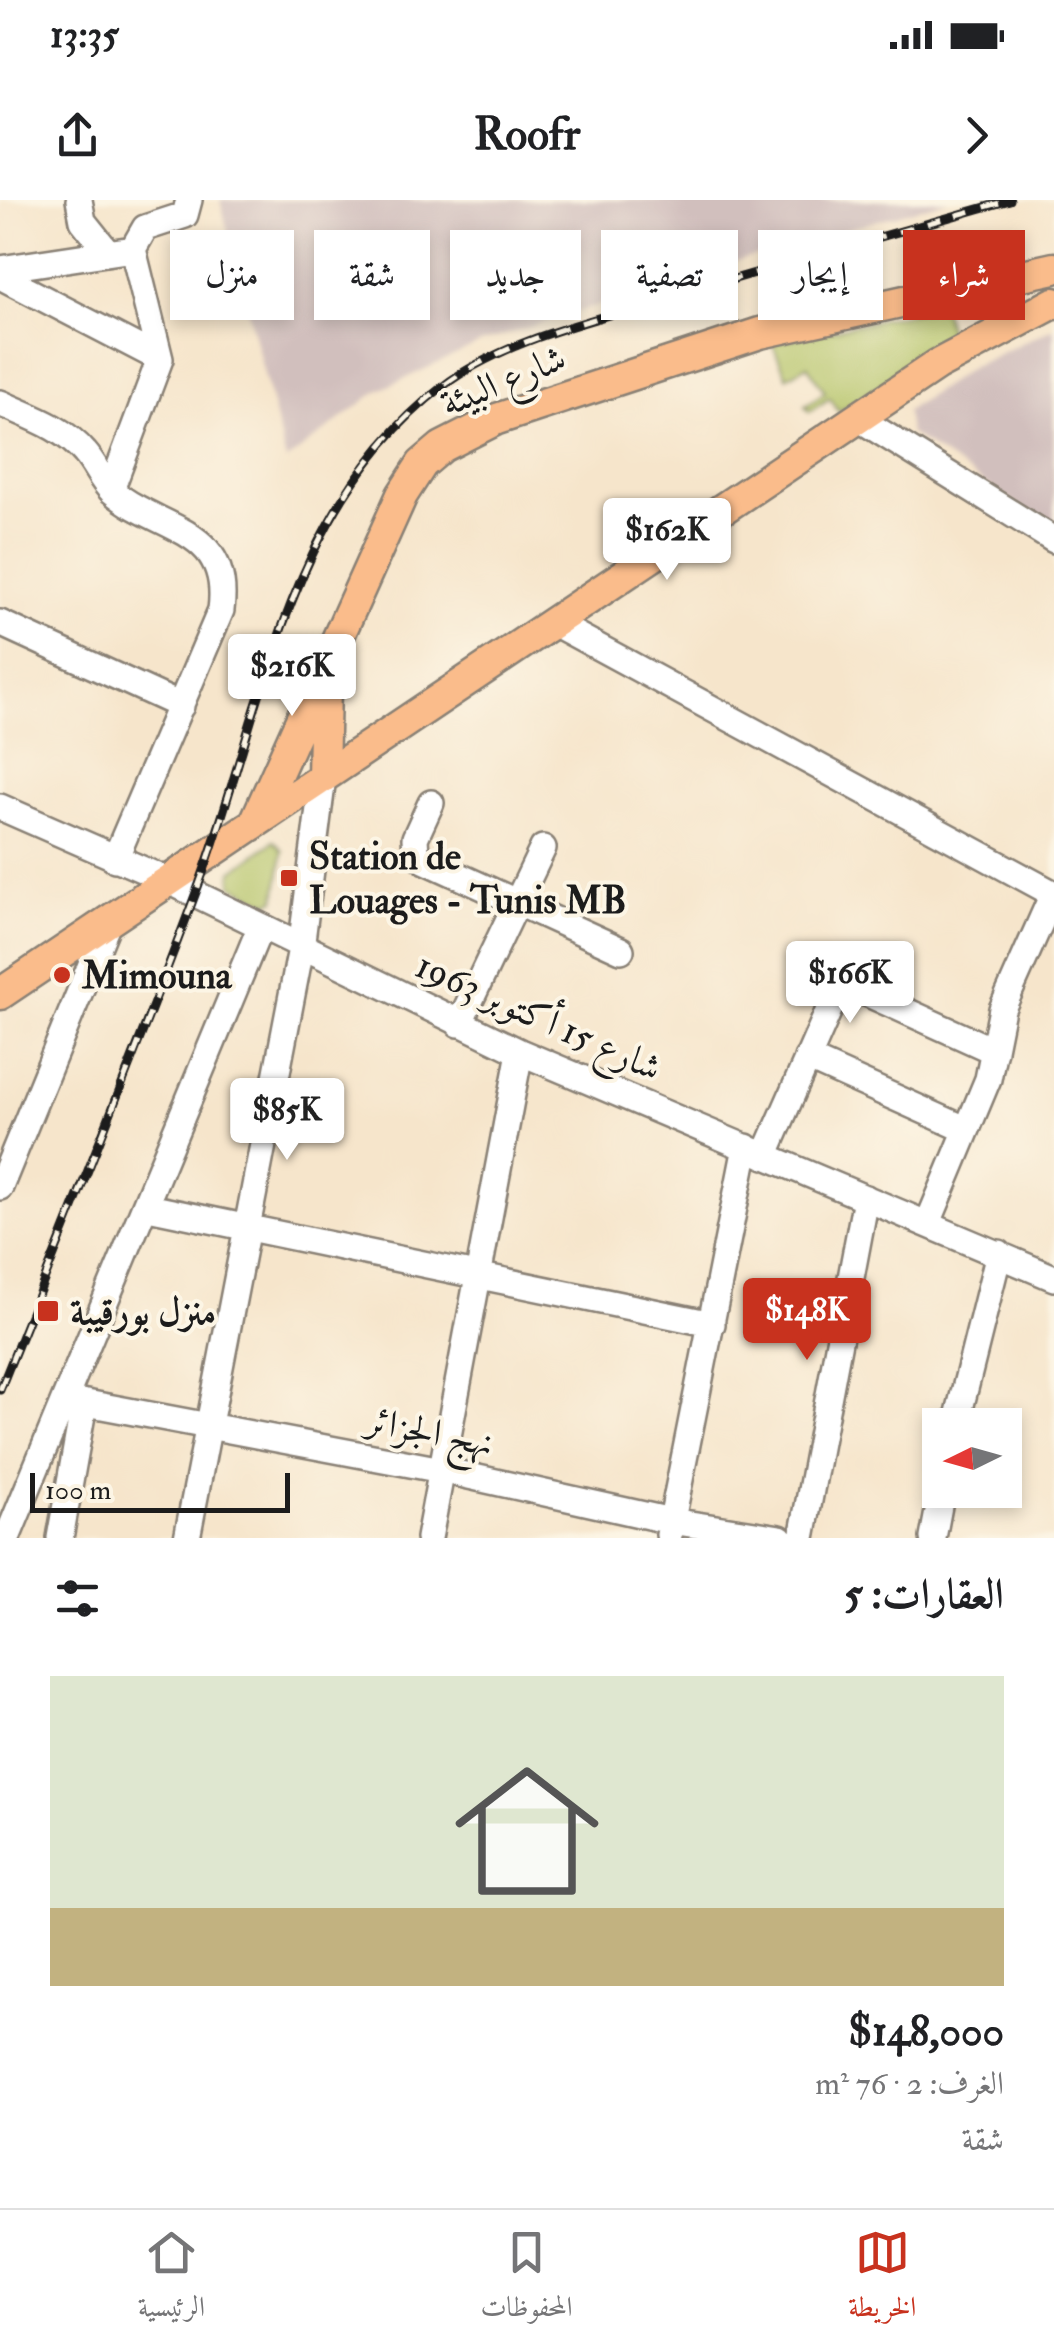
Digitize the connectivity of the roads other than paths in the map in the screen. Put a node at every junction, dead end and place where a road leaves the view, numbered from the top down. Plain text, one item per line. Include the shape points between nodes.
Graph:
1 (79, 200) edge
2 (190, 200) edge
3 (120, 250) junction
4 (1054, 268) edge
5 (0, 273) edge
6 (1054, 302) edge
7 (160, 359) junction
8 (0, 403) edge
9 (858, 418) junction
10 (110, 490) junction
11 (1054, 540) edge
12 (554, 623) junction
13 (0, 624) edge
14 (327, 664) junction
15 (182, 706) junction
16 (323, 777) junction
17 (431, 803) dead end
18 (0, 807) edge
19 (257, 818) junction
20 (543, 848) dead end
21 (115, 859) junction
22 (172, 882) junction
23 (1054, 894) edge
24 (517, 902) junction
25 (108, 923) junction
26 (260, 928) junction
27 (301, 948) junction
28 (621, 950) dead end
29 (0, 994) edge
30 (458, 1024) junction
31 (520, 1052) junction
32 (994, 1052) junction
33 (807, 1058) junction
34 (966, 1129) junction
35 (756, 1152) junction
36 (1, 1183) edge
37 (866, 1198) junction
38 (148, 1208) junction
39 (928, 1224) junction
40 (247, 1226) junction
41 (998, 1253) junction
42 (478, 1272) junction
43 (1054, 1278) edge
44 (712, 1324) junction
45 (74, 1402) junction
46 (960, 1408) edge
47 (208, 1428) junction
48 (442, 1470) junction
49 (939, 1508) edge
50 (670, 1530) edge
51 (7, 1538) edge
52 (60, 1538) edge
53 (186, 1538) edge
54 (429, 1538) edge
55 (780, 1538) edge
56 (802, 1538) edge
57 (934, 1538) edge

1 - 3 street via 84,220
2 - 3 street via 184,215 145,228
3 - 5 street
3 - 7 street
4 - 14 main road, شارع البيئة via 760,333 466,432 422,464 402,495
5 - 7 street
6 - 9 main road, شارع البيئة via 971,344
7 - 10 street
8 - 10 street via 68,436
9 - 11 street
9 - 12 main road, شارع البيئة
10 - 15 street via 192,535 219,572 221,610
12 - 16 main road, شارع البيئة
12 - 23 street
13 - 15 street
14 - 16 main road
14 - 19 main road, شارع البيئة
15 - 21 street
16 - 19 main road, شارع البيئة
16 - 27 street
17 - 24 street via 415,838 416,854
18 - 21 street, شارع 15 أكتوبر 1963
19 - 22 main road, شارع البيئة
20 - 24 street
21 - 22 street, شارع 15 أكتوبر 1963
22 - 25 main road, شارع البيئة
22 - 26 street, شارع 15 أكتوبر 1963
23 - 32 street via 1002,1009
24 - 28 street
24 - 30 street
25 - 29 main road, شارع البيئة
25 - 36 street
26 - 27 street, شارع 15 أكتوبر 1963
26 - 38 street
27 - 30 street, شارع 15 أكتوبر 1963
27 - 40 street
30 - 31 street, شارع 15 أكتوبر 1963
31 - 35 street, شارع 15 أكتوبر 1963
31 - 42 street
32 - 33 street via 848,985 832,998
32 - 34 street
33 - 34 street
33 - 35 street
34 - 39 street
35 - 37 street, شارع 15 أكتوبر 1963
35 - 44 street
37 - 39 street, شارع 15 أكتوبر 1963
37 - 56 street
38 - 40 street
38 - 45 street
39 - 41 street, شارع 15 أكتوبر 1963
40 - 42 street
40 - 47 street
41 - 43 street, شارع 15 أكتوبر 1963
41 - 46 street
42 - 44 street
42 - 48 street
44 - 50 street
45 - 47 street, نهج الجزائر
45 - 51 street
45 - 52 street
47 - 48 street, نهج الجزائر
47 - 53 street
48 - 50 street, نهج الجزائر
48 - 54 street
49 - 57 street
50 - 55 street, نهج الجزائر

